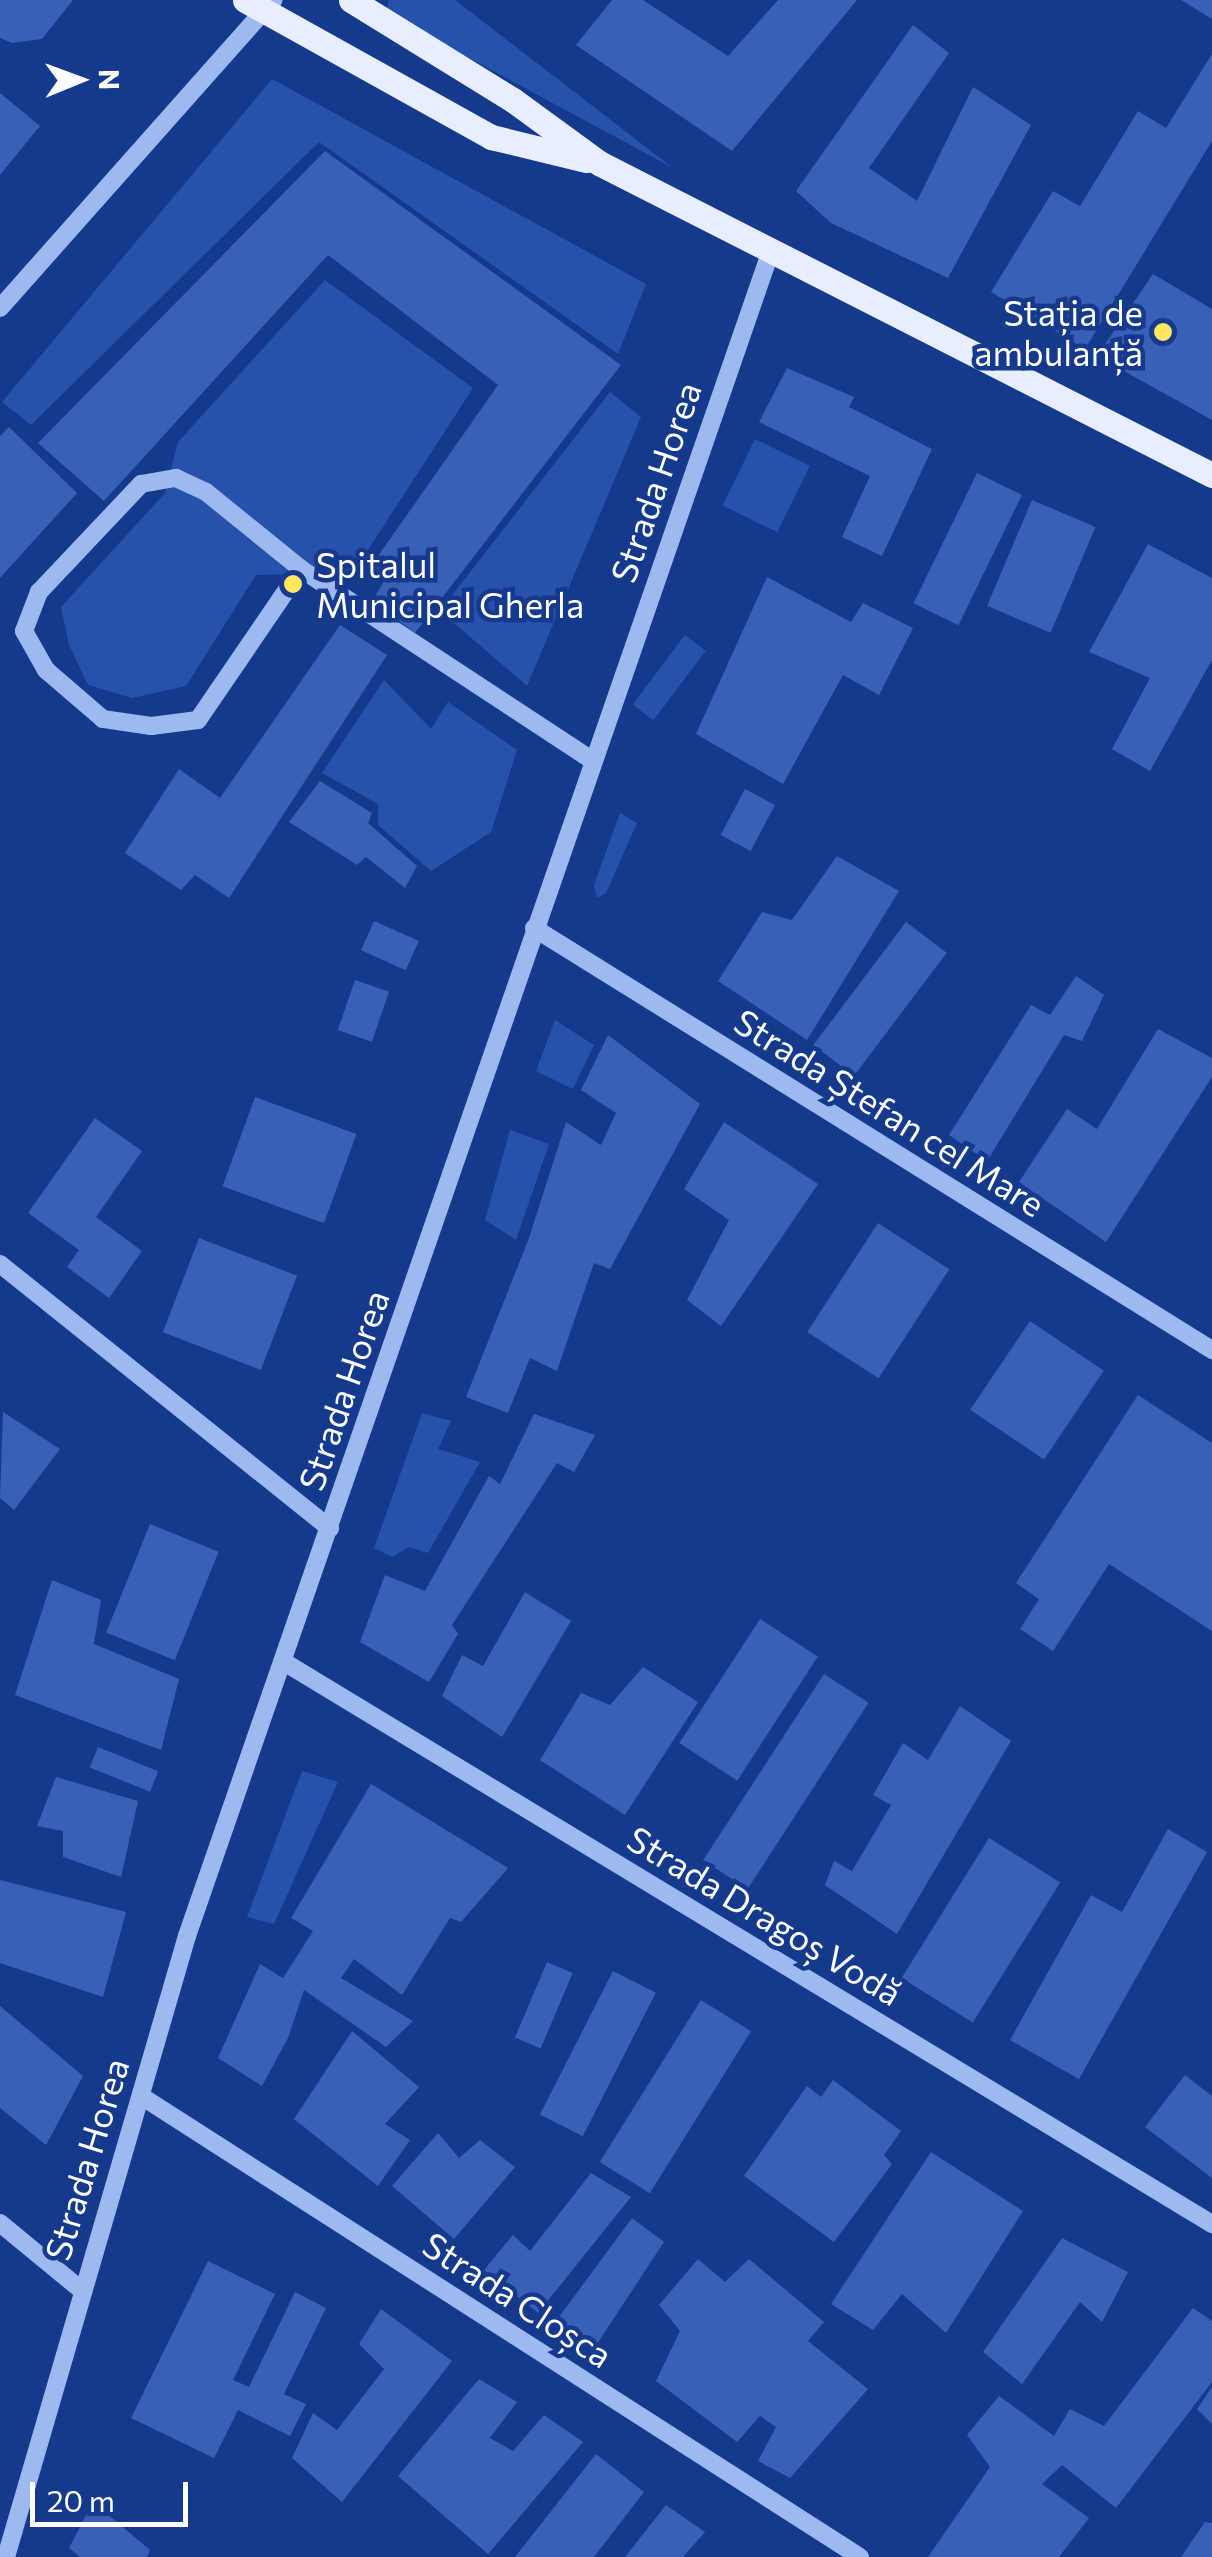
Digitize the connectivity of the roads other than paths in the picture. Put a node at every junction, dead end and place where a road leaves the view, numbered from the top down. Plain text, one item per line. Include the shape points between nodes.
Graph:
1 (352, 0) edge
2 (260, 4) edge
3 (600, 163) junction
4 (770, 253) junction
5 (0, 308) edge
6 (1212, 475) edge
7 (300, 569) junction
8 (592, 760) junction
9 (534, 928) junction
10 (0, 1264) edge
11 (1212, 1350) edge
12 (330, 1528) junction
13 (284, 1662) junction
14 (141, 2096) junction
15 (0, 2222) edge
16 (1212, 2224) edge
17 (80, 2289) junction
18 (6, 2557) edge
19 (860, 2557) edge

1 - 3 main road
2 - 3 main road via 491,137
2 - 5 street
3 - 4 main road
4 - 6 main road
4 - 8 street, Strada Horea
7 - 7 street via 198,720 151,726 103,720 46,670 24,631 40,592 141,484 176,478 206,492
7 - 8 street
8 - 9 street, Strada Horea
9 - 11 street, Strada Ștefan cel Mare
9 - 12 street, Strada Horea
10 - 12 street
12 - 13 street, Strada Horea
13 - 14 street, Strada Horea via 187,1936
13 - 16 street, Strada Dragoș Vodă
14 - 17 street, Strada Horea
14 - 19 street, Strada Cloșca
15 - 17 street
17 - 18 street, Strada Horea

